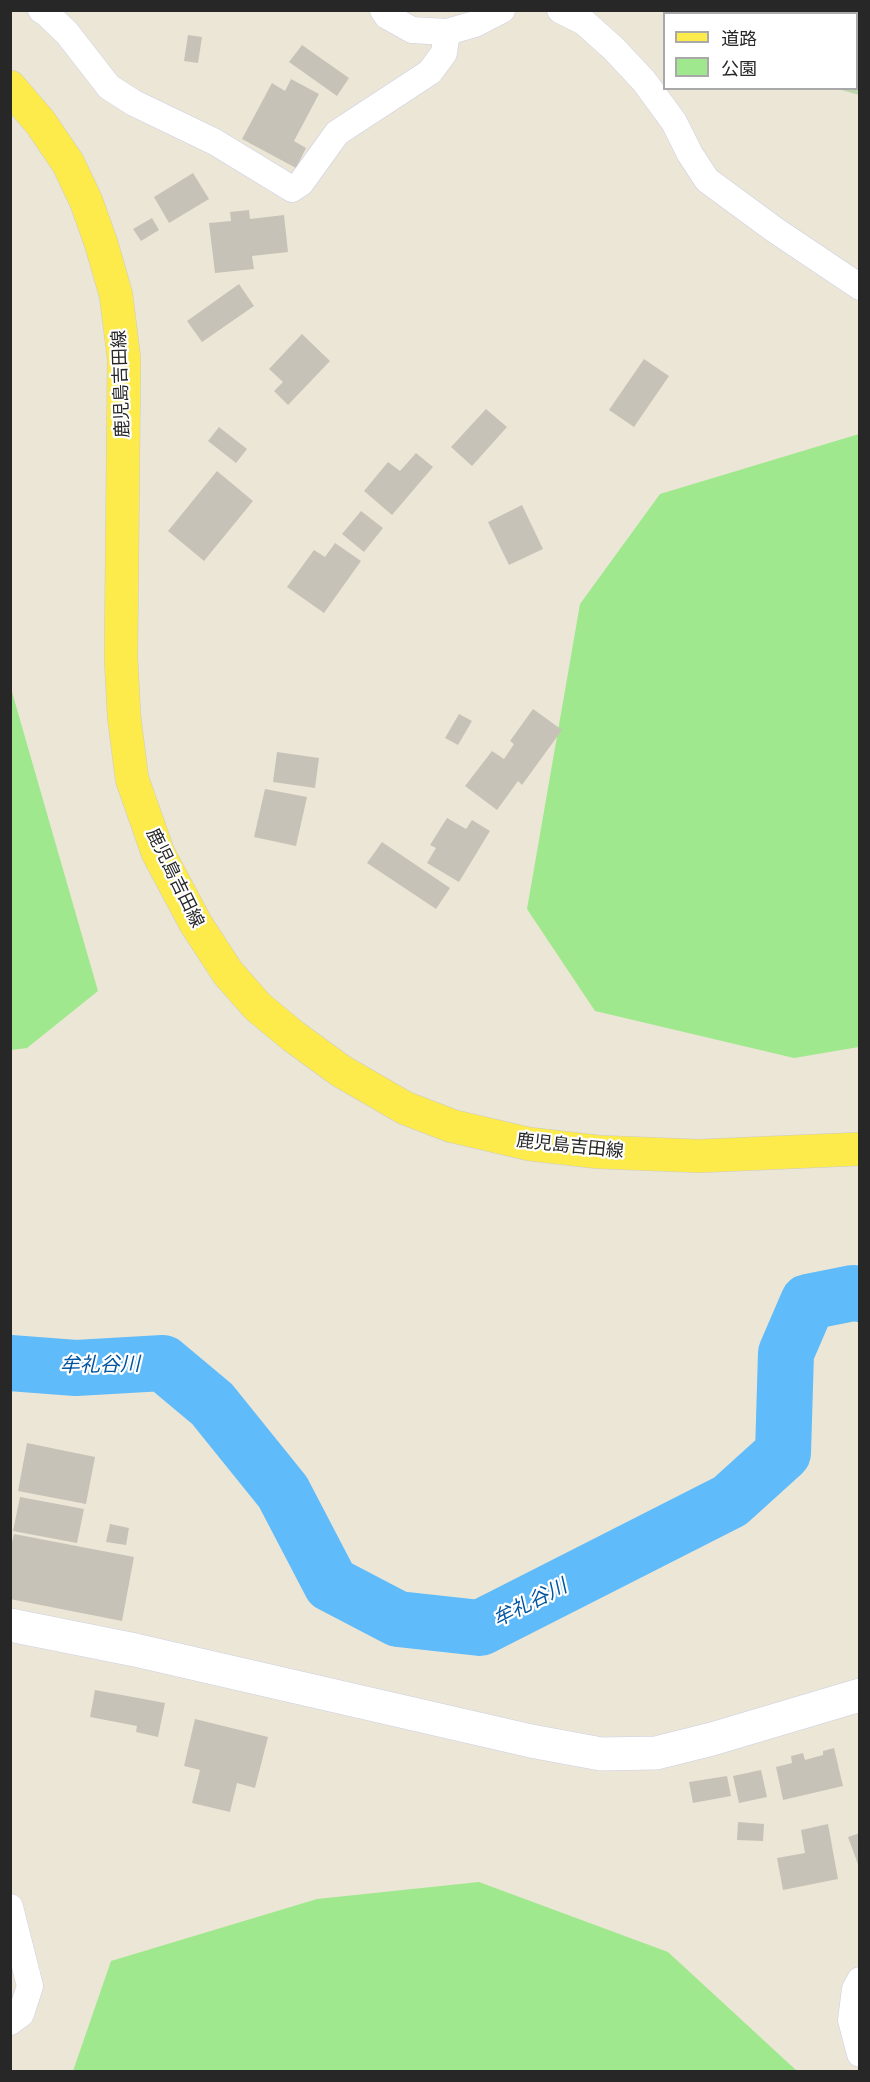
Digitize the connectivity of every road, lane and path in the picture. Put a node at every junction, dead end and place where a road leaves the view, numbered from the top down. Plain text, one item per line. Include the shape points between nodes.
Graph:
1 (41, 10) edge
2 (383, 10) edge
3 (502, 10) edge
4 (560, 10) edge
5 (447, 32) junction
6 (10, 87) edge
7 (860, 287) edge
8 (860, 1149) edge
9 (10, 1624) edge
10 (860, 1695) edge
11 (10, 1906) edge
12 (860, 1980) edge
13 (10, 2022) edge
14 (860, 2054) edge

1 - 5 street via 68,33 109,87 215,142 292,189 301,183 337,133 430,72 444,53
2 - 5 street via 412,30
3 - 5 street
4 - 7 street via 584,22 644,81 708,180
6 - 8 main road, 鹿児島吉田線 via 68,163 102,243 116,296 124,359 121,658 132,779 158,853 228,973 258,1007 341,1071 405,1108 452,1126 529,1144 599,1152 699,1156
9 - 10 street via 601,1754 656,1753
11 - 13 street via 30,1986 21,2014
12 - 14 street via 851,2020

